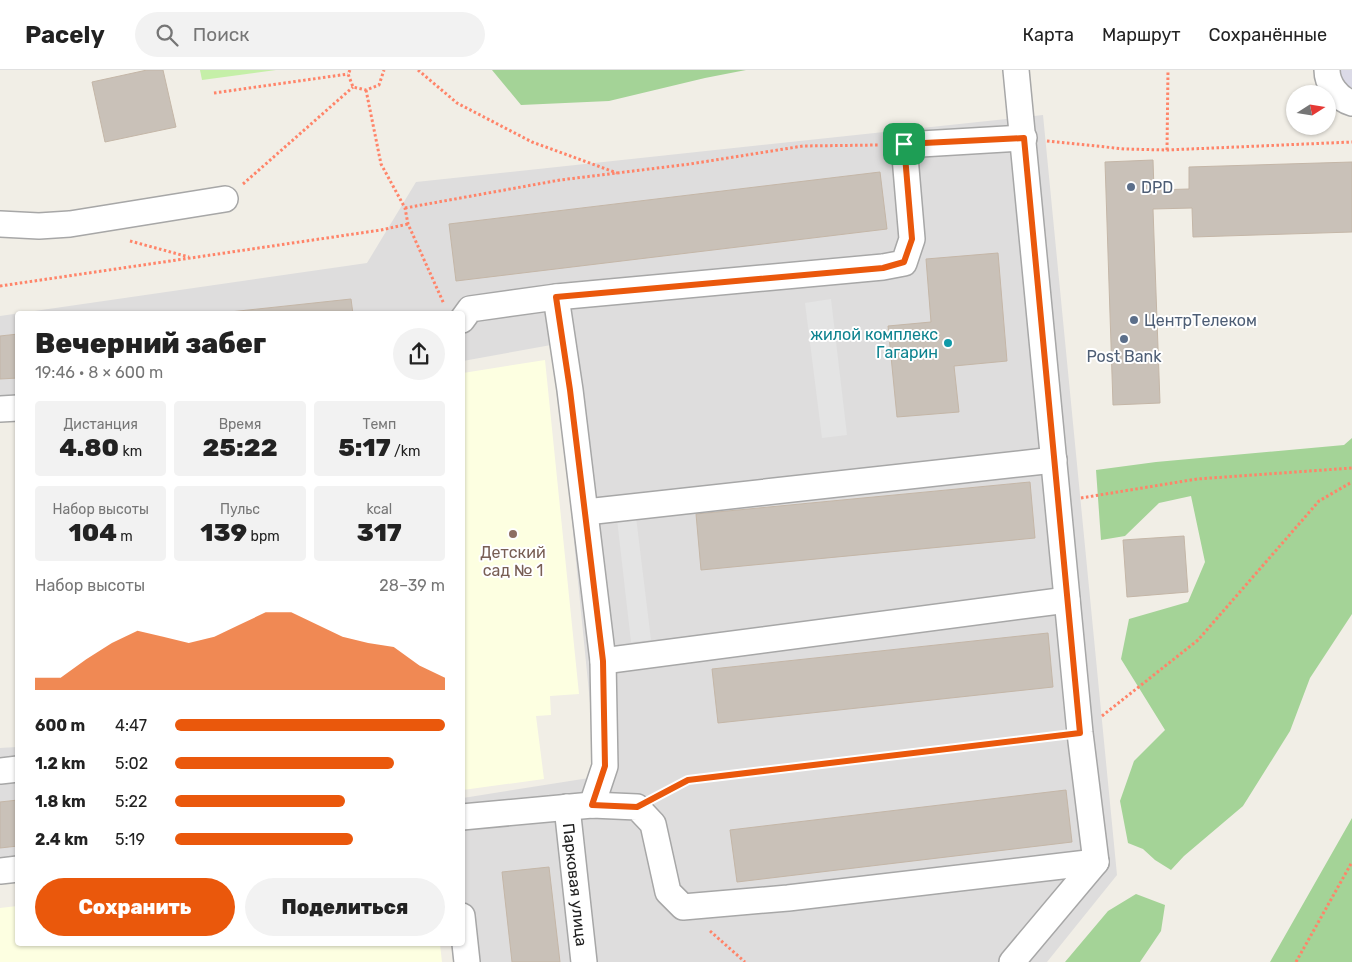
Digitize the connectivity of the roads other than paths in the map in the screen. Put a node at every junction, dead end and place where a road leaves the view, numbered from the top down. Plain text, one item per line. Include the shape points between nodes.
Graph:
1 (1016, 70) edge
2 (1327, 70) edge
3 (1352, 103) edge
4 (1024, 138) junction
5 (226, 199) road end
6 (0, 224) edge
7 (556, 297) junction
8 (462, 311) edge
9 (15, 408) edge
10 (0, 410) edge
11 (1054, 460) junction
12 (586, 512) junction
13 (1068, 600) junction
14 (603, 661) junction
15 (15, 769) edge
16 (0, 771) edge
17 (592, 805) junction
18 (567, 807) junction
19 (465, 817) edge
20 (1096, 862) junction
21 (15, 869) edge
22 (0, 871) edge
23 (465, 944) edge
24 (467, 962) edge
25 (584, 962) edge
26 (1012, 962) edge

1 - 4 street
2 - 3 street via 1327,78 1334,90
4 - 7 street via 904,144 912,239 904,262 883,268
4 - 11 street
5 - 6 street via 70,224
7 - 8 street
7 - 12 street
9 - 10 street
11 - 12 street
11 - 13 street
12 - 14 street
13 - 14 street
13 - 20 street
14 - 17 street via 605,766
15 - 16 street
17 - 18 street
17 - 20 street via 637,807 653,824 668,892 684,907
18 - 19 street
18 - 25 street, Парковая улица
20 - 26 street
21 - 22 street
23 - 24 street

